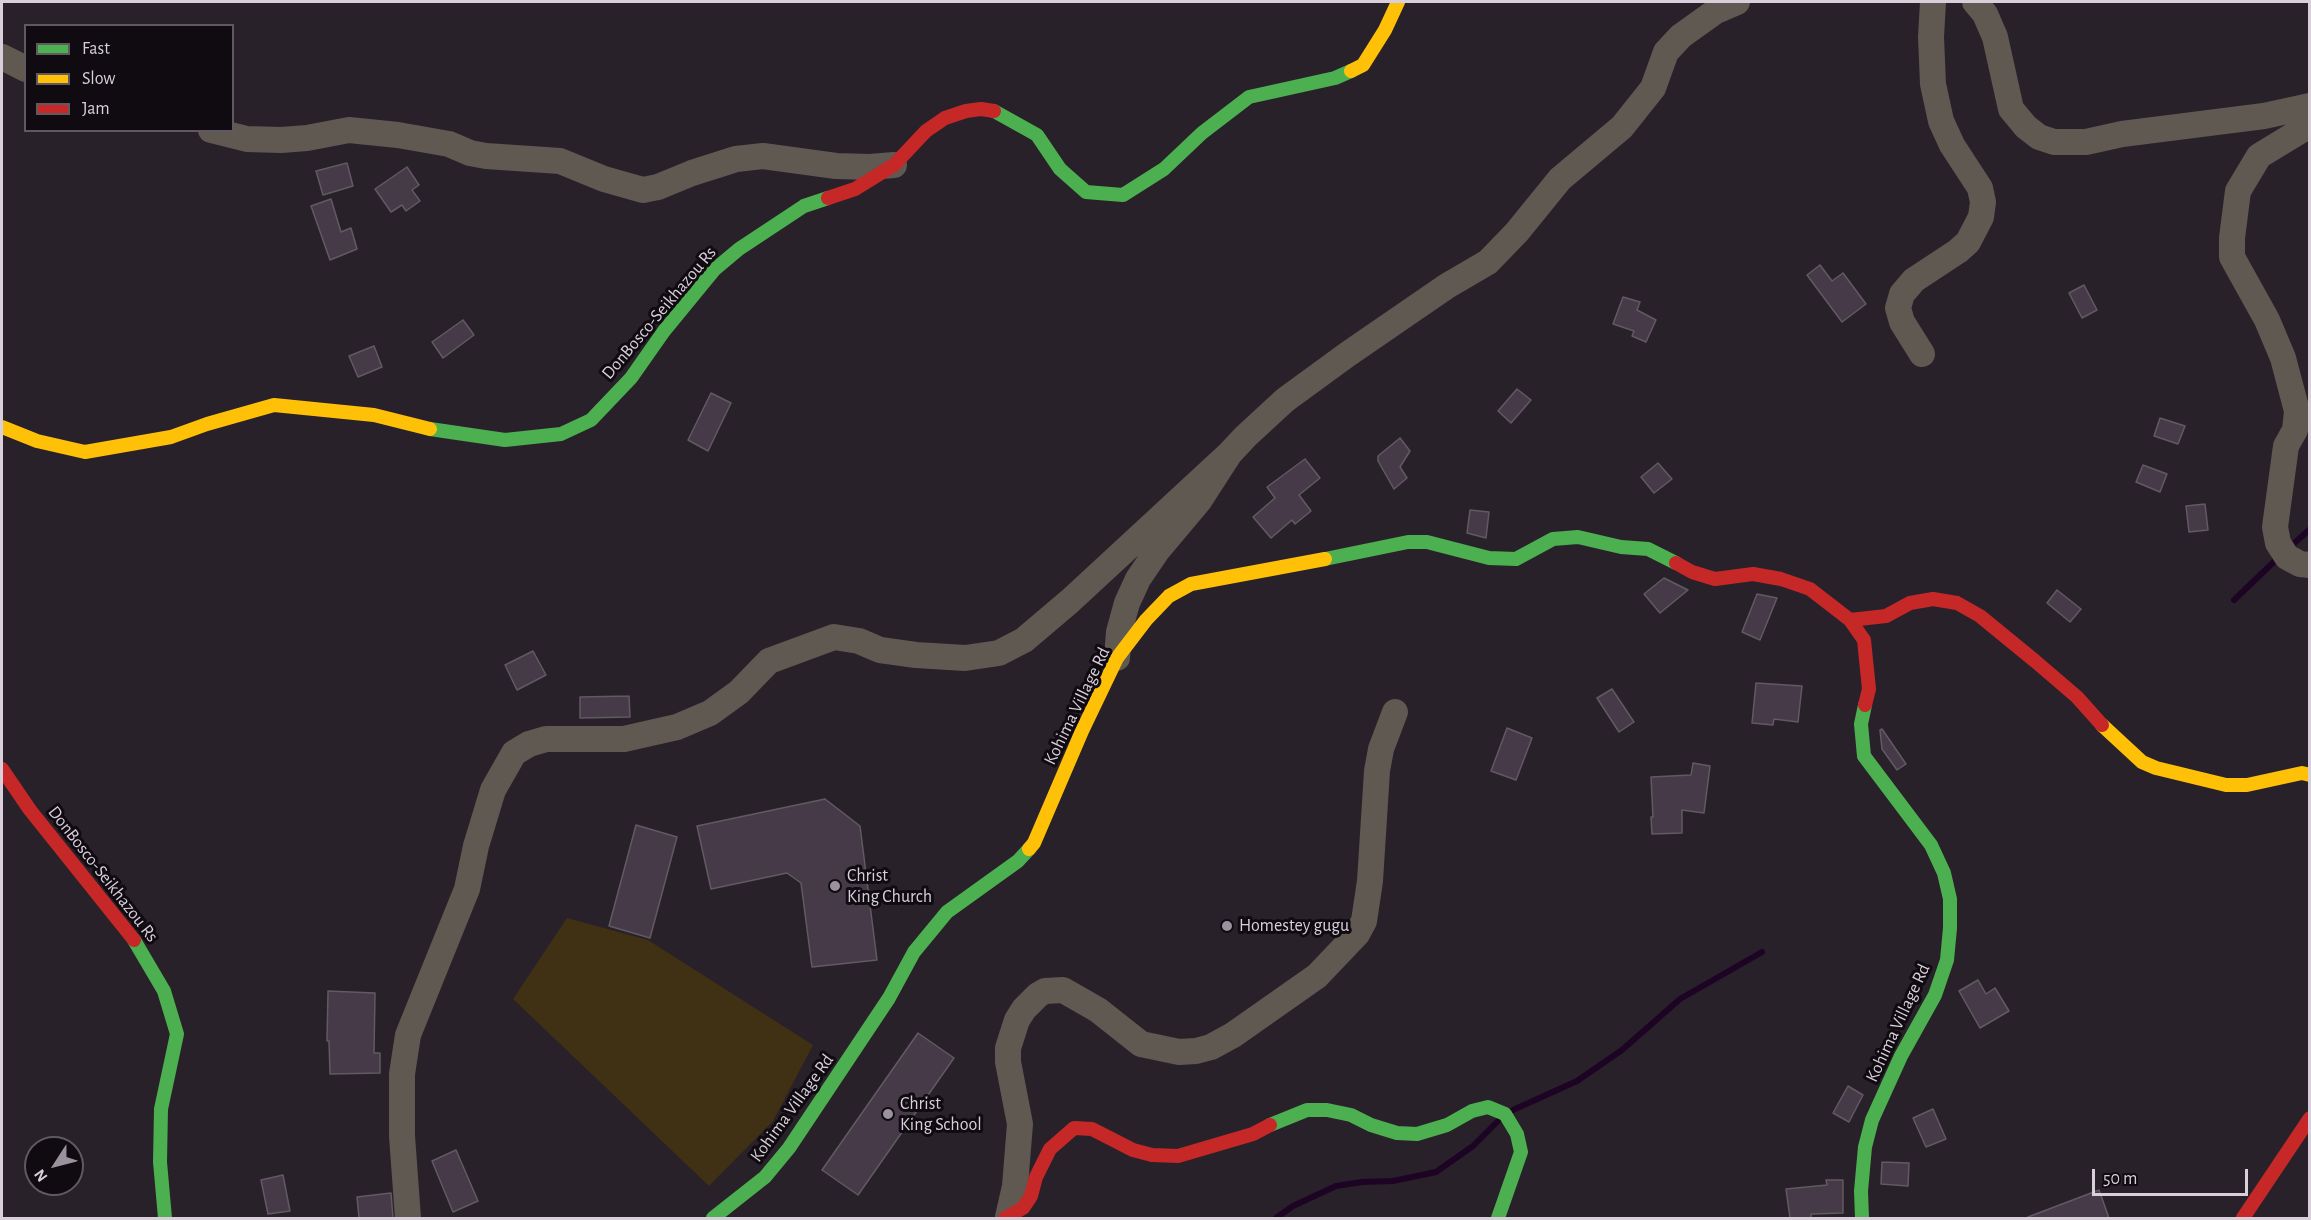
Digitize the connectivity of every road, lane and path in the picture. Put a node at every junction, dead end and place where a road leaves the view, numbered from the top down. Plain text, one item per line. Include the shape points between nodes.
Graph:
1 (1398, 2) edge
2 (1737, 2) edge
3 (1933, 2) edge
4 (1975, 2) edge
5 (2, 57) edge
6 (24, 68) edge
7 (2310, 106) edge
8 (2310, 125) edge
9 (220, 132) edge
10 (894, 165) junction
11 (1922, 354) dead end
12 (2, 427) edge
13 (1230, 453) junction
14 (2310, 565) edge
15 (1850, 620) junction
16 (1117, 658) junction
17 (1395, 712) dead end
18 (2, 769) edge
19 (2310, 775) edge
20 (2310, 1118) edge
21 (2258, 1208) edge
22 (165, 1218) edge
23 (408, 1218) edge
24 (713, 1218) edge
25 (1006, 1218) edge
26 (1498, 1218) edge
27 (1862, 1218) edge
28 (2242, 1218) edge

1 - 10 main road, DonBosco-Seikhazou Rs via 1363,65 1335,78 1249,97 1164,169 1124,195 1086,192 1060,170 1037,135 996,111 981,109 945,118 926,130
2 - 13 street via 1681,36 1666,52 1653,88 1629,120 1560,179 1488,262 1447,286 1285,400
3 - 11 street via 1933,84 1941,121 1980,188 1983,202 1981,217 1968,242 1914,280 1902,294 1898,309 1902,322
4 - 7 street via 1995,37 2011,109 2039,137 2054,142 2086,142
5 - 6 street
8 - 14 street via 2259,156 2238,191 2232,238 2232,257 2267,320 2283,358 2297,411 2295,430 2286,446 2275,527 2278,543 2287,557
9 - 10 street via 247,139 281,140 349,130 398,135 449,144 486,156 560,161 643,190 745,158 783,157 836,166
10 - 12 main road, DonBosco-Seikhazou Rs via 855,189 804,206 739,249 714,270 631,378 591,420 561,434 506,440 436,431 374,415 274,405 171,437 85,452 37,441
13 - 16 street via 1199,501 1138,579 1126,603
13 - 23 street via 1070,601 1024,640 999,653 965,658 916,655 834,638 769,661 710,713 677,727 624,739 546,739 514,753 493,790 467,889 408,1035 402,1074
15 - 16 main road, Kohima Village Rd via 1810,589 1753,574 1715,579 1692,572 1648,549 1565,537 1553,539 1516,559 1505,559 1427,542 1408,542 1191,585 1169,596
15 - 19 main road via 1886,616 1910,603 1933,599 1957,603 1980,616 2036,661 2142,762 2226,785
15 - 27 main road, Kohima Village Rd via 1864,640 1868,670 1869,689 1861,724 1864,756 1931,845 1950,899 1947,960 1935,995 1872,1120 1860,1191
16 - 24 main road, Kohima Village Rd via 1034,843 1018,861 947,912 914,952 889,998 789,1148 765,1177
17 - 25 street via 1380,749 1364,921 1357,934 1317,976 1233,1035 1196,1051 1179,1052 1141,1044 1098,1010 1063,990 1045,991 1024,1009 1008,1048 1020,1124 1015,1186
18 - 22 main road, DonBosco-Seikhazou Rs via 135,941 165,991 177,1034 161,1109
20 - 21 main road
21 - 28 main road
25 - 26 main road via 1023,1208 1050,1149 1074,1128 1092,1129 1133,1150 1178,1156 1253,1134 1307,1110 1351,1115 1397,1133 1417,1134 1488,1107 1505,1114 1517,1134 1521,1152

